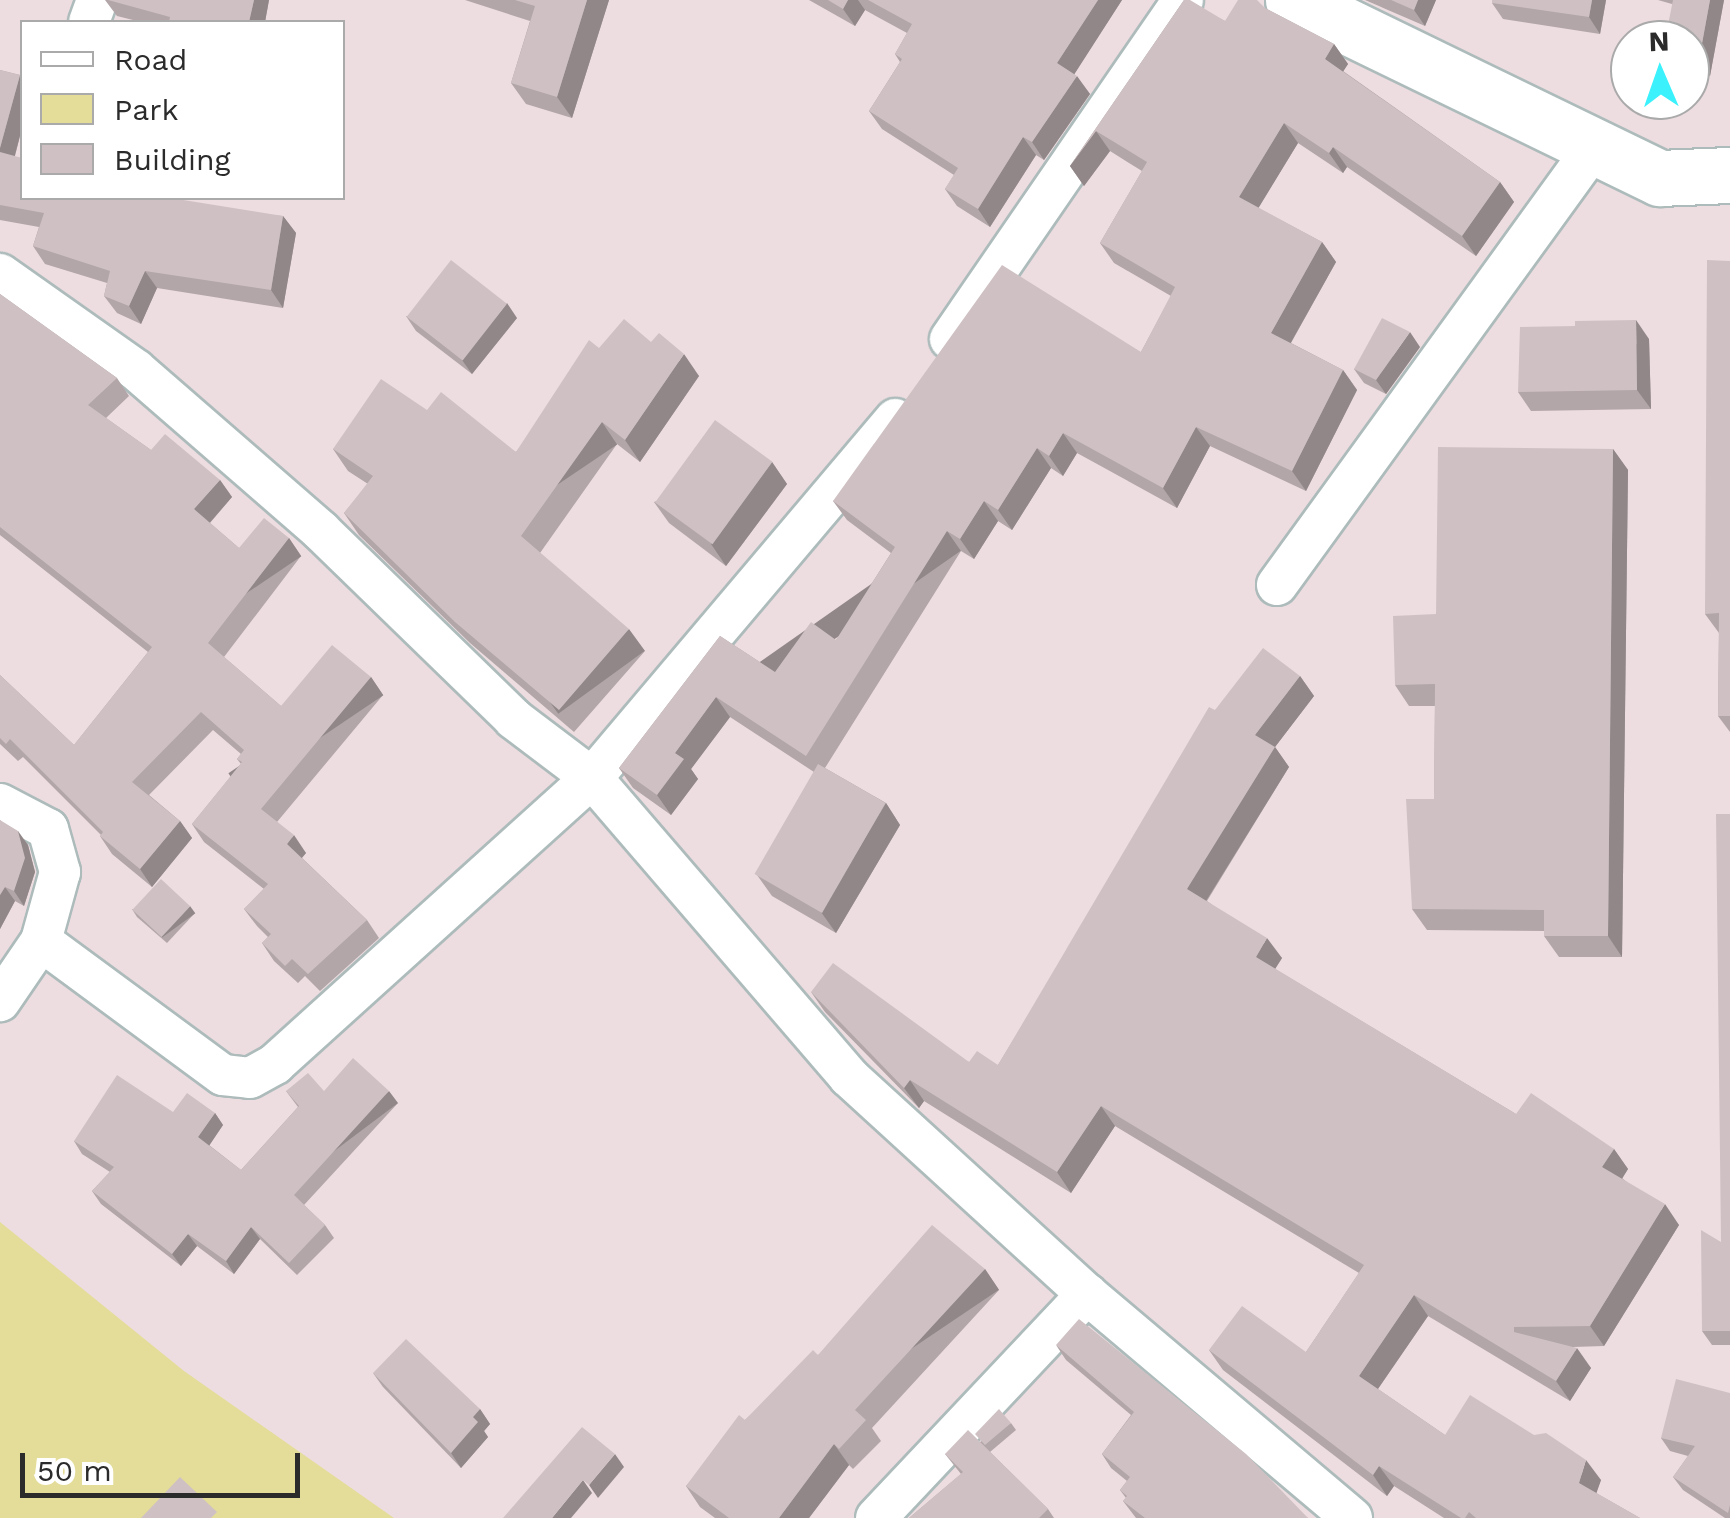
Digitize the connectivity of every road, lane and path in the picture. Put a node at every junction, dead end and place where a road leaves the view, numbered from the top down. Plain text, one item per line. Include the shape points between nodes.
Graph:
1 (1184, 0) edge
2 (1293, 0) edge
3 (1594, 146) junction
4 (1730, 175) edge
5 (0, 274) edge
6 (1277, 584) dead end
7 (592, 778) junction
8 (0, 804) edge
9 (41, 941) junction
10 (0, 1000) edge
11 (1087, 1294) junction
12 (1329, 1510) edge
13 (876, 1518) edge

1 - 7 street via 886,432
2 - 3 street
3 - 4 street via 1660,178
3 - 6 street
5 - 7 street via 136,370 322,531 514,719
7 - 9 street via 275,1064 250,1078 223,1075
7 - 11 street via 849,1077
8 - 9 street via 48,829 57,847 60,872
9 - 10 street
11 - 12 street
11 - 13 street

